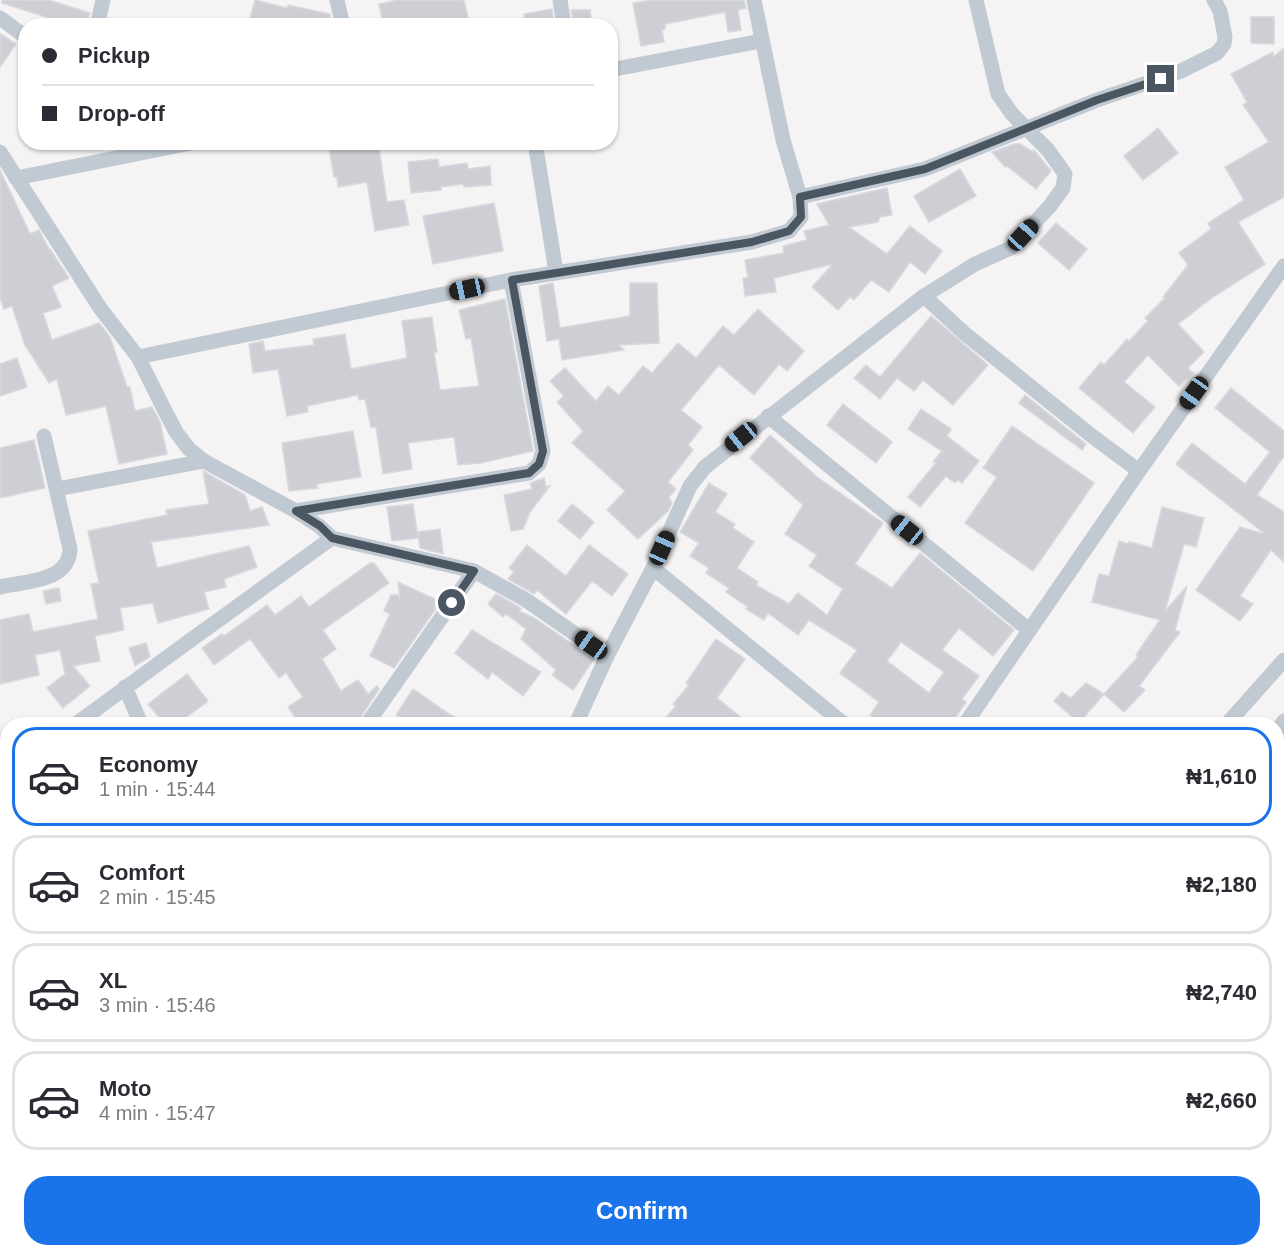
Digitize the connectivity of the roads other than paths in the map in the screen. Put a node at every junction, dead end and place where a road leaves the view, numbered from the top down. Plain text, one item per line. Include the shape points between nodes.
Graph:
1 (103, 0) edge
2 (337, 0) edge
3 (560, 0) edge
4 (754, 0) edge
5 (976, 0) edge
6 (1214, 0) edge
7 (0, 18) edge
8 (99, 18) edge
9 (340, 18) edge
10 (563, 18) edge
11 (18, 31) edge
12 (761, 41) junction
13 (618, 68) edge
14 (1028, 129) junction
15 (152, 150) edge
16 (536, 150) edge
17 (0, 152) edge
18 (16, 178) junction
19 (800, 197) junction
20 (1284, 266) edge
21 (556, 272) junction
22 (512, 280) junction
23 (924, 296) junction
24 (138, 357) junction
25 (768, 416) junction
26 (44, 436) dead end
27 (204, 461) junction
28 (1139, 471) junction
29 (57, 489) junction
30 (296, 511) junction
31 (332, 538) junction
32 (653, 568) junction
33 (474, 571) junction
34 (0, 586) edge
35 (1029, 630) junction
36 (607, 656) junction
37 (1284, 660) edge
38 (125, 687) junction
39 (85, 717) edge
40 (138, 717) edge
41 (372, 717) edge
42 (579, 717) edge
43 (835, 717) edge
44 (970, 717) edge
45 (1239, 717) edge

1 - 8 street
2 - 9 street
3 - 10 street
4 - 12 street
5 - 14 street via 998,94
6 - 14 street via 1225,37 1217,52 1179,72
7 - 11 street
12 - 13 street
12 - 19 street
14 - 19 street via 925,169
14 - 23 street via 1065,174 1063,188 1011,248 975,264
15 - 18 street
16 - 21 street
17 - 18 street
18 - 24 street via 100,308
19 - 21 street via 801,217 796,224 771,237
20 - 28 street
21 - 22 street
22 - 24 street
22 - 30 street via 543,451 539,464 529,473
23 - 25 street
23 - 28 street via 964,333
24 - 27 street via 176,432
25 - 32 street via 705,467 690,486
25 - 35 street
26 - 29 street
27 - 29 street
27 - 30 street
28 - 35 street
29 - 34 street via 70,560 53,576
30 - 31 street
31 - 33 street
31 - 38 street
32 - 36 street
32 - 43 street
33 - 36 street via 526,600
33 - 41 street
35 - 44 street
36 - 42 street
37 - 45 street
38 - 39 street
38 - 40 street

